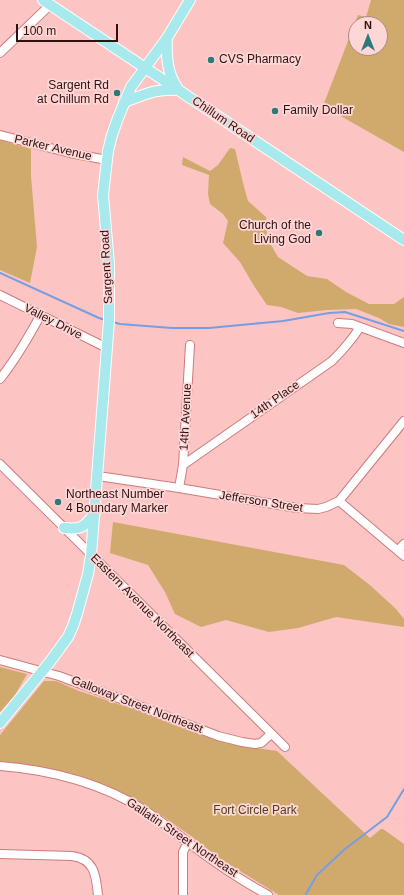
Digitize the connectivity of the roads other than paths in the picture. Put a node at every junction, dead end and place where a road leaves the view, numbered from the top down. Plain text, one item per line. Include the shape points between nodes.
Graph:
1 (190, 0) edge
2 (47, 3) edge
3 (166, 38) junction
4 (0, 53) edge
5 (144, 68) junction
6 (179, 90) junction
7 (124, 102) junction
8 (0, 135) edge
9 (107, 160) junction
10 (404, 240) edge
11 (0, 295) edge
12 (40, 316) junction
13 (338, 323) dead end
14 (360, 327) junction
15 (404, 343) edge
16 (190, 345) dead end
17 (107, 348) junction
18 (0, 379) edge
19 (404, 422) edge
20 (0, 464) edge
21 (183, 465) junction
22 (98, 476) junction
23 (179, 488) junction
24 (339, 501) junction
25 (95, 514) junction
26 (64, 528) junction
27 (402, 550) edge
28 (91, 555) junction
29 (0, 660) edge
30 (42, 672) junction
31 (0, 723) edge
32 (271, 734) junction
33 (285, 747) dead end
34 (0, 766) edge
35 (188, 843) junction
36 (0, 854) edge
37 (98, 895) edge
38 (183, 895) edge
39 (268, 895) edge

1 - 3 main road, Sargent Road
2 - 4 street
2 - 5 main road, Chillum Road
3 - 5 main road, Sargent Road
3 - 6 main road via 169,71
5 - 6 main road, Chillum Road
5 - 7 main road, Sargent Road
6 - 7 main road via 150,92
6 - 10 main road, Chillum Road
7 - 9 main road, Sargent Road via 112,135
8 - 9 street, Parker Avenue
9 - 17 main road, Sargent Road via 103,195 110,264
11 - 12 street, Valley Drive
12 - 17 street, Valley Drive
12 - 18 street via 21,350
13 - 14 street
14 - 15 street
14 - 21 street, 14th Place via 352,340 332,361
16 - 21 street, 14th Avenue
17 - 22 main road, Sargent Road
19 - 24 street
20 - 26 street, Eastern Avenue Northeast
21 - 23 street, 14th Avenue
22 - 23 street, Jefferson Street
22 - 25 main road, Sargent Road
23 - 24 street, Jefferson Street via 308,509 326,508
24 - 27 street
25 - 26 main road via 85,526 76,529
25 - 28 main road, Sargent Road
26 - 28 street, Eastern Avenue Northeast
28 - 30 main road, Sargent Road via 73,626 66,640
28 - 32 street, Eastern Avenue Northeast
29 - 30 street, Galloway Street Northeast
30 - 31 main road, Sargent Road
30 - 32 street, Galloway Street Northeast via 59,676 218,736 255,744 261,743
32 - 33 street, Eastern Avenue Northeast
34 - 35 street, Gallatin Street Northeast via 60,775 105,790 144,810
35 - 38 street via 183,852
35 - 39 street, Gallatin Street Northeast
36 - 37 street via 75,856 84,859 92,868

